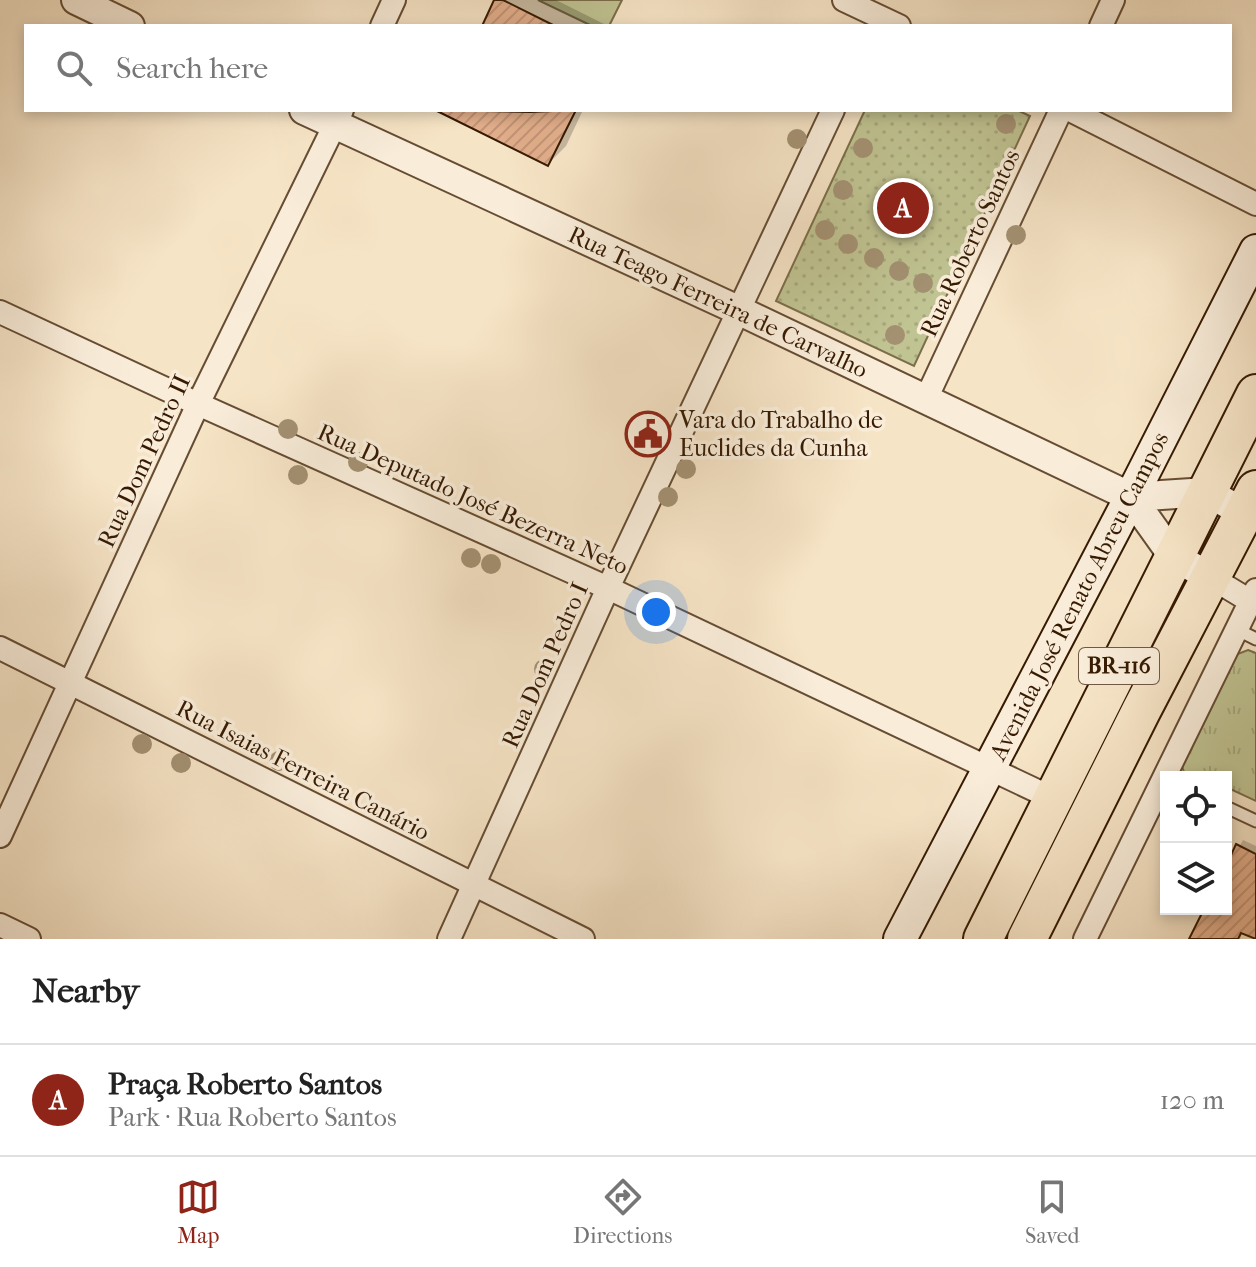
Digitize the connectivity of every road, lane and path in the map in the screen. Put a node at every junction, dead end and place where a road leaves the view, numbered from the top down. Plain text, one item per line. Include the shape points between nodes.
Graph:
1 (76, 0) edge
2 (394, 0) edge
3 (844, 0) edge
4 (1113, 0) edge
5 (878, 14) edge
6 (126, 24) edge
7 (383, 24) edge
8 (896, 24) edge
9 (1102, 24) edge
10 (314, 112) edge
11 (832, 112) edge
12 (1060, 112) edge
13 (1074, 112) edge
14 (338, 117) edge
15 (1256, 204) edge
16 (1256, 251) edge
17 (740, 311) junction
18 (0, 312) edge
19 (1256, 394) edge
20 (926, 399) junction
21 (198, 404) junction
22 (1207, 492) junction
23 (1131, 497) junction
24 (1252, 508) edge
25 (1173, 556) junction
26 (1212, 578) junction
27 (608, 588) junction
28 (1253, 595) edge
29 (1246, 634) edge
30 (0, 648) edge
31 (71, 683) junction
32 (990, 768) junction
33 (1173, 771) edge
34 (1160, 795) edge
35 (1054, 799) junction
36 (1232, 810) edge
37 (1256, 821) edge
38 (0, 836) edge
39 (474, 885) junction
40 (0, 925) edge
41 (1087, 938) edge
42 (29, 939) edge
43 (449, 939) edge
44 (583, 939) edge
45 (900, 939) edge
46 (983, 939) edge
47 (1027, 939) edge

1 - 6 street
2 - 7 street
3 - 5 street
4 - 9 street
5 - 8 street
10 - 14 street, Rua Teago Ferreira de Carvalho
11 - 17 street, Rua Dom Pedro I
12 - 20 street, Rua Roberto Santos
13 - 15 street
14 - 17 street, Rua Teago Ferreira de Carvalho
14 - 21 street, Rua Dom Pedro II
16 - 23 main road, Avenida José Renato Abreu Campos
17 - 20 street, Rua Teago Ferreira de Carvalho
17 - 27 street, Rua Dom Pedro I
18 - 21 street, Rua Deputado José Bezerra Neto
19 - 22 highway, BR-116
20 - 23 street, Rua Teago Ferreira de Carvalho
21 - 27 street, Rua Deputado José Bezerra Neto
21 - 31 street, Rua Dom Pedro II
22 - 23 street
22 - 24 street
22 - 25 highway, BR-116
23 - 25 street
23 - 32 main road, Avenida José Renato Abreu Campos
24 - 26 highway, BR-116
25 - 26 street
25 - 35 highway, BR-116
26 - 28 street
26 - 47 highway, BR-116
27 - 32 street, Rua Deputado José Bezerra Neto
27 - 39 street, Rua Dom Pedro I
28 - 29 street
29 - 33 street
30 - 31 street, Rua Isaias Ferreira Canário
31 - 38 street, Rua Dom Pedro II
31 - 39 street, Rua Isaias Ferreira Canário
32 - 35 street, Rua Deputado José Bezerra Neto
32 - 45 main road, Avenida José Renato Abreu Campos
34 - 41 street
35 - 46 highway, BR-116
36 - 37 lane
39 - 43 street, Rua Dom Pedro I
39 - 44 street, Rua Isaias Ferreira Canário
40 - 42 street

